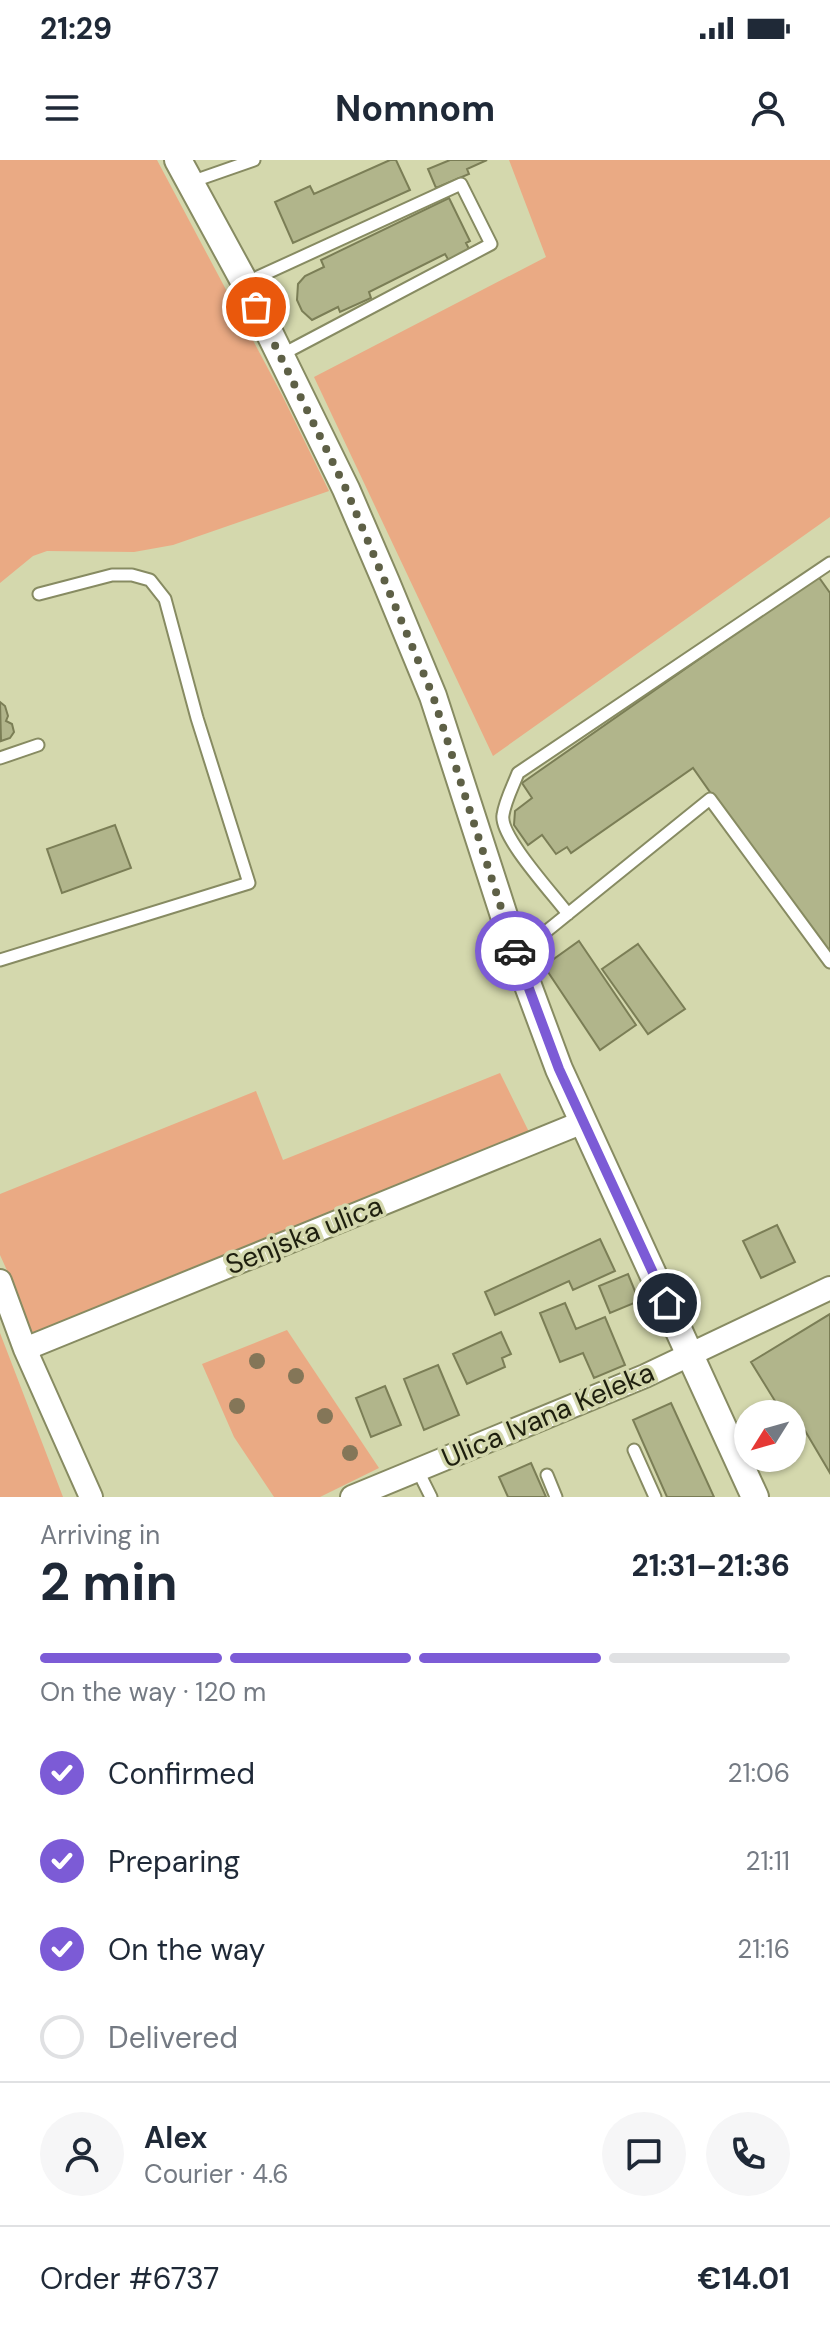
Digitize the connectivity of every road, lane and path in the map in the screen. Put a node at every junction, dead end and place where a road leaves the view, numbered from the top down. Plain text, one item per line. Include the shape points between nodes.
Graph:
1 (254, 160) edge
2 (184, 171) edge
3 (245, 283) junction
4 (280, 356) junction
5 (830, 563) edge
6 (39, 594) dead end
7 (38, 745) dead end
8 (0, 758) edge
9 (568, 914) junction
10 (517, 956) junction
11 (0, 960) edge
12 (830, 962) edge
13 (583, 1122) junction
14 (0, 1281) edge
15 (830, 1288) edge
16 (25, 1349) junction
17 (690, 1354) junction
18 (634, 1450) dead end
19 (417, 1469) junction
20 (547, 1475) dead end
21 (91, 1497) edge
22 (352, 1497) edge
23 (431, 1497) edge
24 (556, 1497) edge
25 (655, 1497) edge
26 (755, 1497) edge

1 - 2 lane
2 - 3 street
3 - 4 street
3 - 4 lane via 461,184 491,244
4 - 10 street via 346,489 433,696
5 - 9 lane via 518,773 502,817 506,832
6 - 11 lane via 112,575 132,575 150,580 165,599 249,883
7 - 8 lane
9 - 10 lane
9 - 12 lane via 710,799
10 - 13 street
13 - 16 street, Senjska ulica
13 - 17 street
14 - 16 street
15 - 17 street, Ulica Ivana Keleka
16 - 21 street
17 - 19 street, Ulica Ivana Keleka
17 - 26 street
18 - 25 lane
19 - 22 street, Ulica Ivana Keleka
19 - 23 lane
20 - 24 lane

